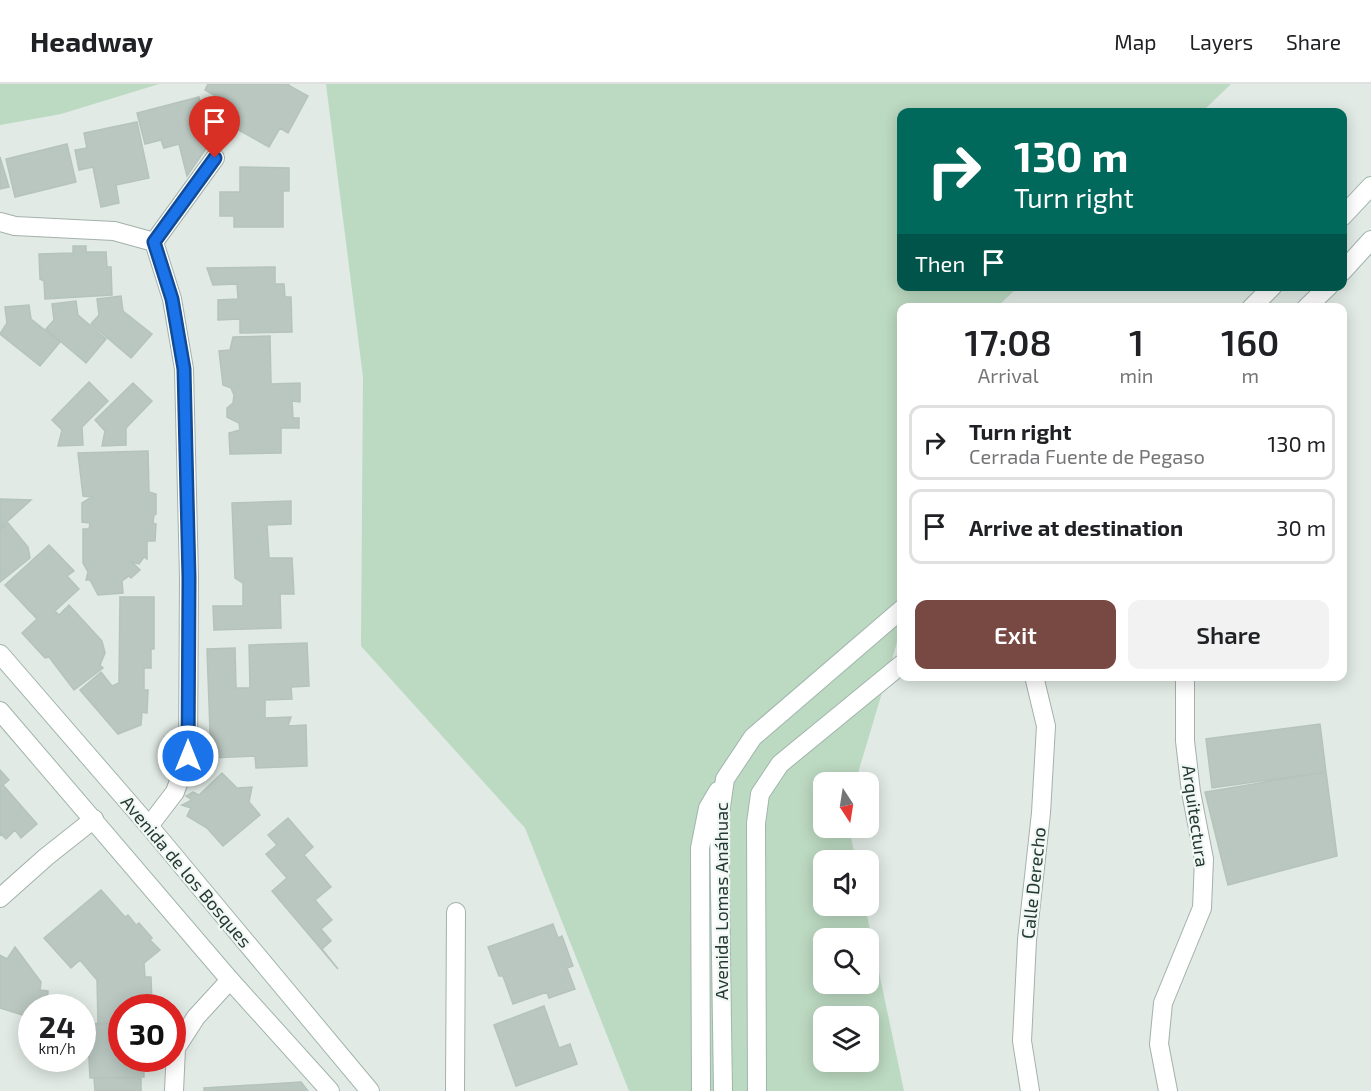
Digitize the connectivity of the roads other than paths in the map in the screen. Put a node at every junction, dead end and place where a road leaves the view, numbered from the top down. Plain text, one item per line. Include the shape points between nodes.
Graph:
1 (215, 158) dead end
2 (1371, 186) edge
3 (1347, 212) edge
4 (0, 222) edge
5 (1371, 240) edge
6 (154, 242) junction
7 (1347, 266) edge
8 (1268, 291) edge
9 (1324, 291) edge
10 (1256, 303) edge
11 (1311, 303) edge
12 (897, 613) edge
13 (0, 654) edge
14 (897, 668) edge
15 (1035, 681) edge
16 (1185, 681) edge
17 (0, 711) edge
18 (725, 778) junction
19 (94, 819) junction
20 (149, 826) junction
21 (0, 898) edge
22 (456, 912) dead end
23 (230, 980) junction
24 (174, 1091) edge
25 (330, 1091) edge
26 (370, 1091) edge
27 (455, 1091) edge
28 (701, 1091) edge
29 (723, 1091) edge
30 (758, 1091) edge
31 (1030, 1091) edge
32 (1168, 1091) edge

1 - 6 street
2 - 3 street
4 - 6 street via 114,231
5 - 7 street
6 - 20 street via 172,299 184,369 188,756 175,792
8 - 10 street
9 - 11 street
12 - 18 street, Avenida Lomas Anáhuac via 753,737
13 - 20 street, Avenida de los Bosques
14 - 30 street, Avenida Lomas Anáhuac via 780,764 760,794 756,823
15 - 31 street, Calle Derecho via 1046,726 1022,1041
16 - 32 street, Arquitectura via 1185,741 1204,860 1202,908 1162,1003 1159,1044
17 - 19 street, Avenida de los Bosques
18 - 28 street via 708,808 700,848
18 - 29 street, Avenida Lomas Anáhuac via 719,820
19 - 21 street
19 - 23 street, Avenida de los Bosques
20 - 26 street, Avenida de los Bosques
22 - 27 street
23 - 24 street via 196,1017 176,1048
23 - 25 street, Avenida de los Bosques

